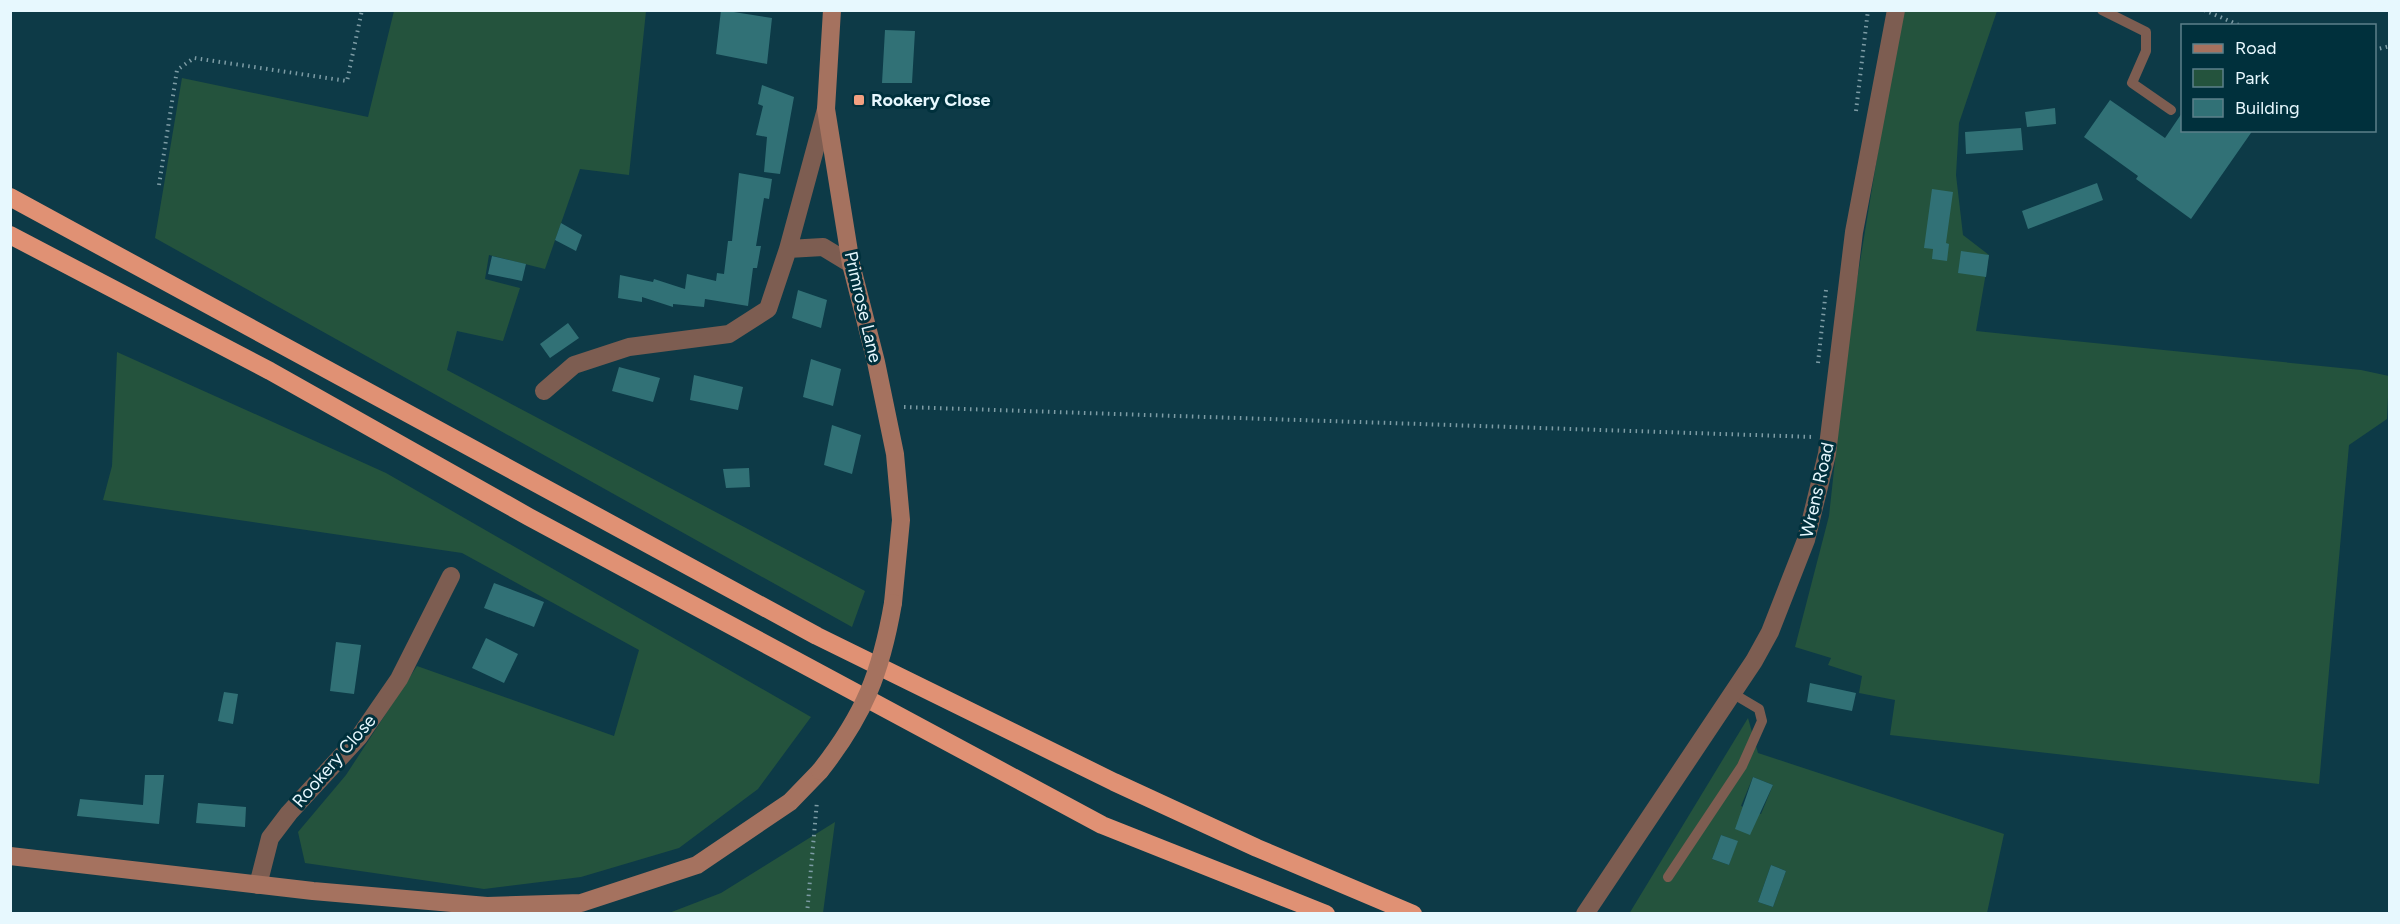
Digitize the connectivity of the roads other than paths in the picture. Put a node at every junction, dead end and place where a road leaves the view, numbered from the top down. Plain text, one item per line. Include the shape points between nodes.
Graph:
1 (832, 10) edge
2 (1896, 10) edge
3 (2102, 10) edge
4 (826, 110) junction
5 (2171, 110) dead end
6 (10, 197) edge
7 (10, 234) edge
8 (788, 249) junction
9 (851, 264) junction
10 (544, 391) dead end
11 (451, 576) dead end
12 (1732, 693) junction
13 (10, 856) edge
14 (1668, 877) dead end
15 (258, 885) junction
16 (1326, 914) edge
17 (1413, 914) edge
18 (1585, 914) edge

1 - 4 street, Primrose Lane
2 - 12 street, Wrens Road via 1854,232 1829,437 1806,540 1770,632
3 - 5 lane via 2146,32 2146,51 2132,83
4 - 8 street
4 - 9 street, Primrose Lane
6 - 17 highway via 817,636 1257,848
7 - 16 highway via 270,371 529,517 1102,825
8 - 9 street via 823,247
8 - 10 street via 768,309 729,334 629,347 574,365
9 - 15 street, Primrose Lane, bridge via 895,454 902,520 885,648 867,698 847,736 820,771 790,802 697,865 581,903 488,906
11 - 15 street, Rookery Close via 399,679 358,737 270,838
12 - 14 lane via 1759,709 1762,722 1742,766
12 - 18 street, Wrens Road
13 - 15 street, Primrose Lane

